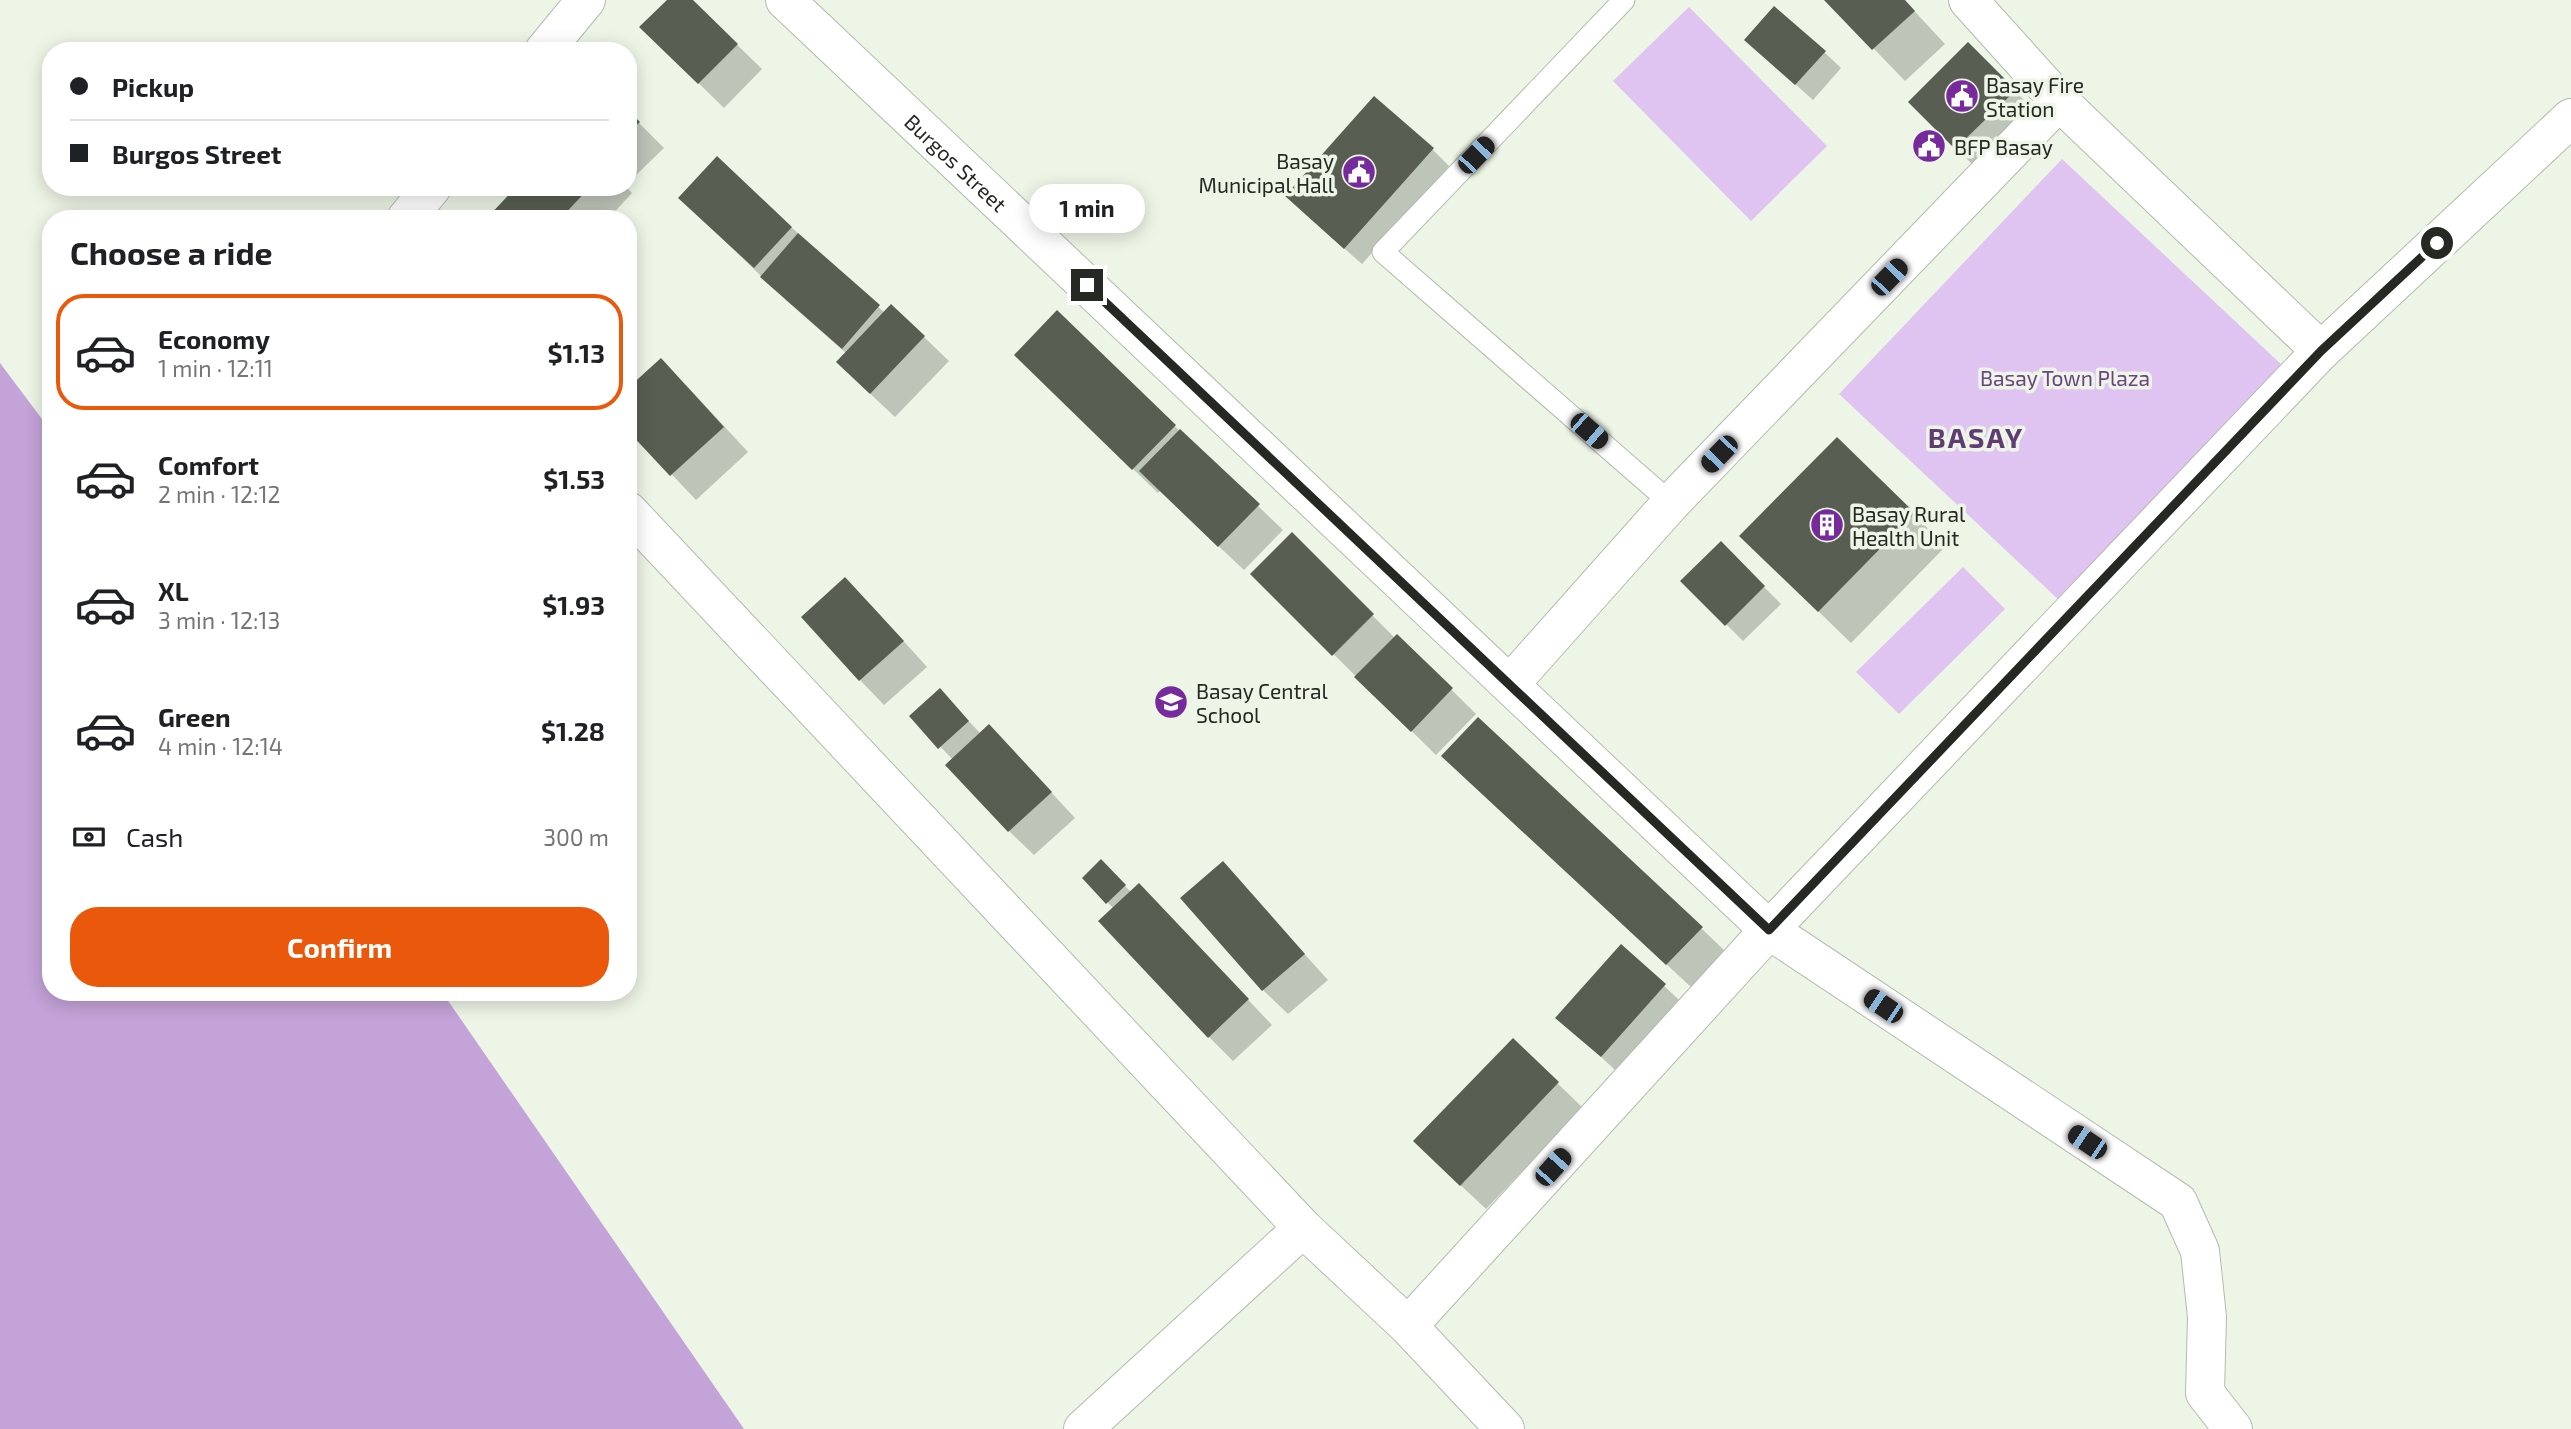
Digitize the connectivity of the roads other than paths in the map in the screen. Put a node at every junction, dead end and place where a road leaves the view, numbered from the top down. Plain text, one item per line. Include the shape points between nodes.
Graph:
1 (586, 0) edge
2 (785, 0) edge
3 (1624, 0) edge
4 (1968, 0) edge
5 (551, 42) edge
6 (2059, 101) junction
7 (2571, 118) edge
8 (425, 196) edge
9 (413, 210) edge
10 (2321, 351) junction
11 (1671, 503) junction
12 (637, 521) edge
13 (1510, 684) junction
14 (1769, 930) junction
15 (1304, 1228) junction
16 (1409, 1326) junction
17 (1083, 1429) edge
18 (1505, 1429) edge
19 (2233, 1429) edge

1 - 5 street
2 - 13 street, Burgos Street
3 - 11 lane via 1383,252
4 - 6 street
6 - 10 street
6 - 11 street
7 - 10 street
8 - 9 street
10 - 14 street
11 - 13 street
12 - 15 street
13 - 14 street, Burgos Street
14 - 16 street
14 - 19 street, Burgos Street via 2178,1202 2200,1251 2207,1317 2205,1393
15 - 16 street
15 - 17 street
16 - 18 street

